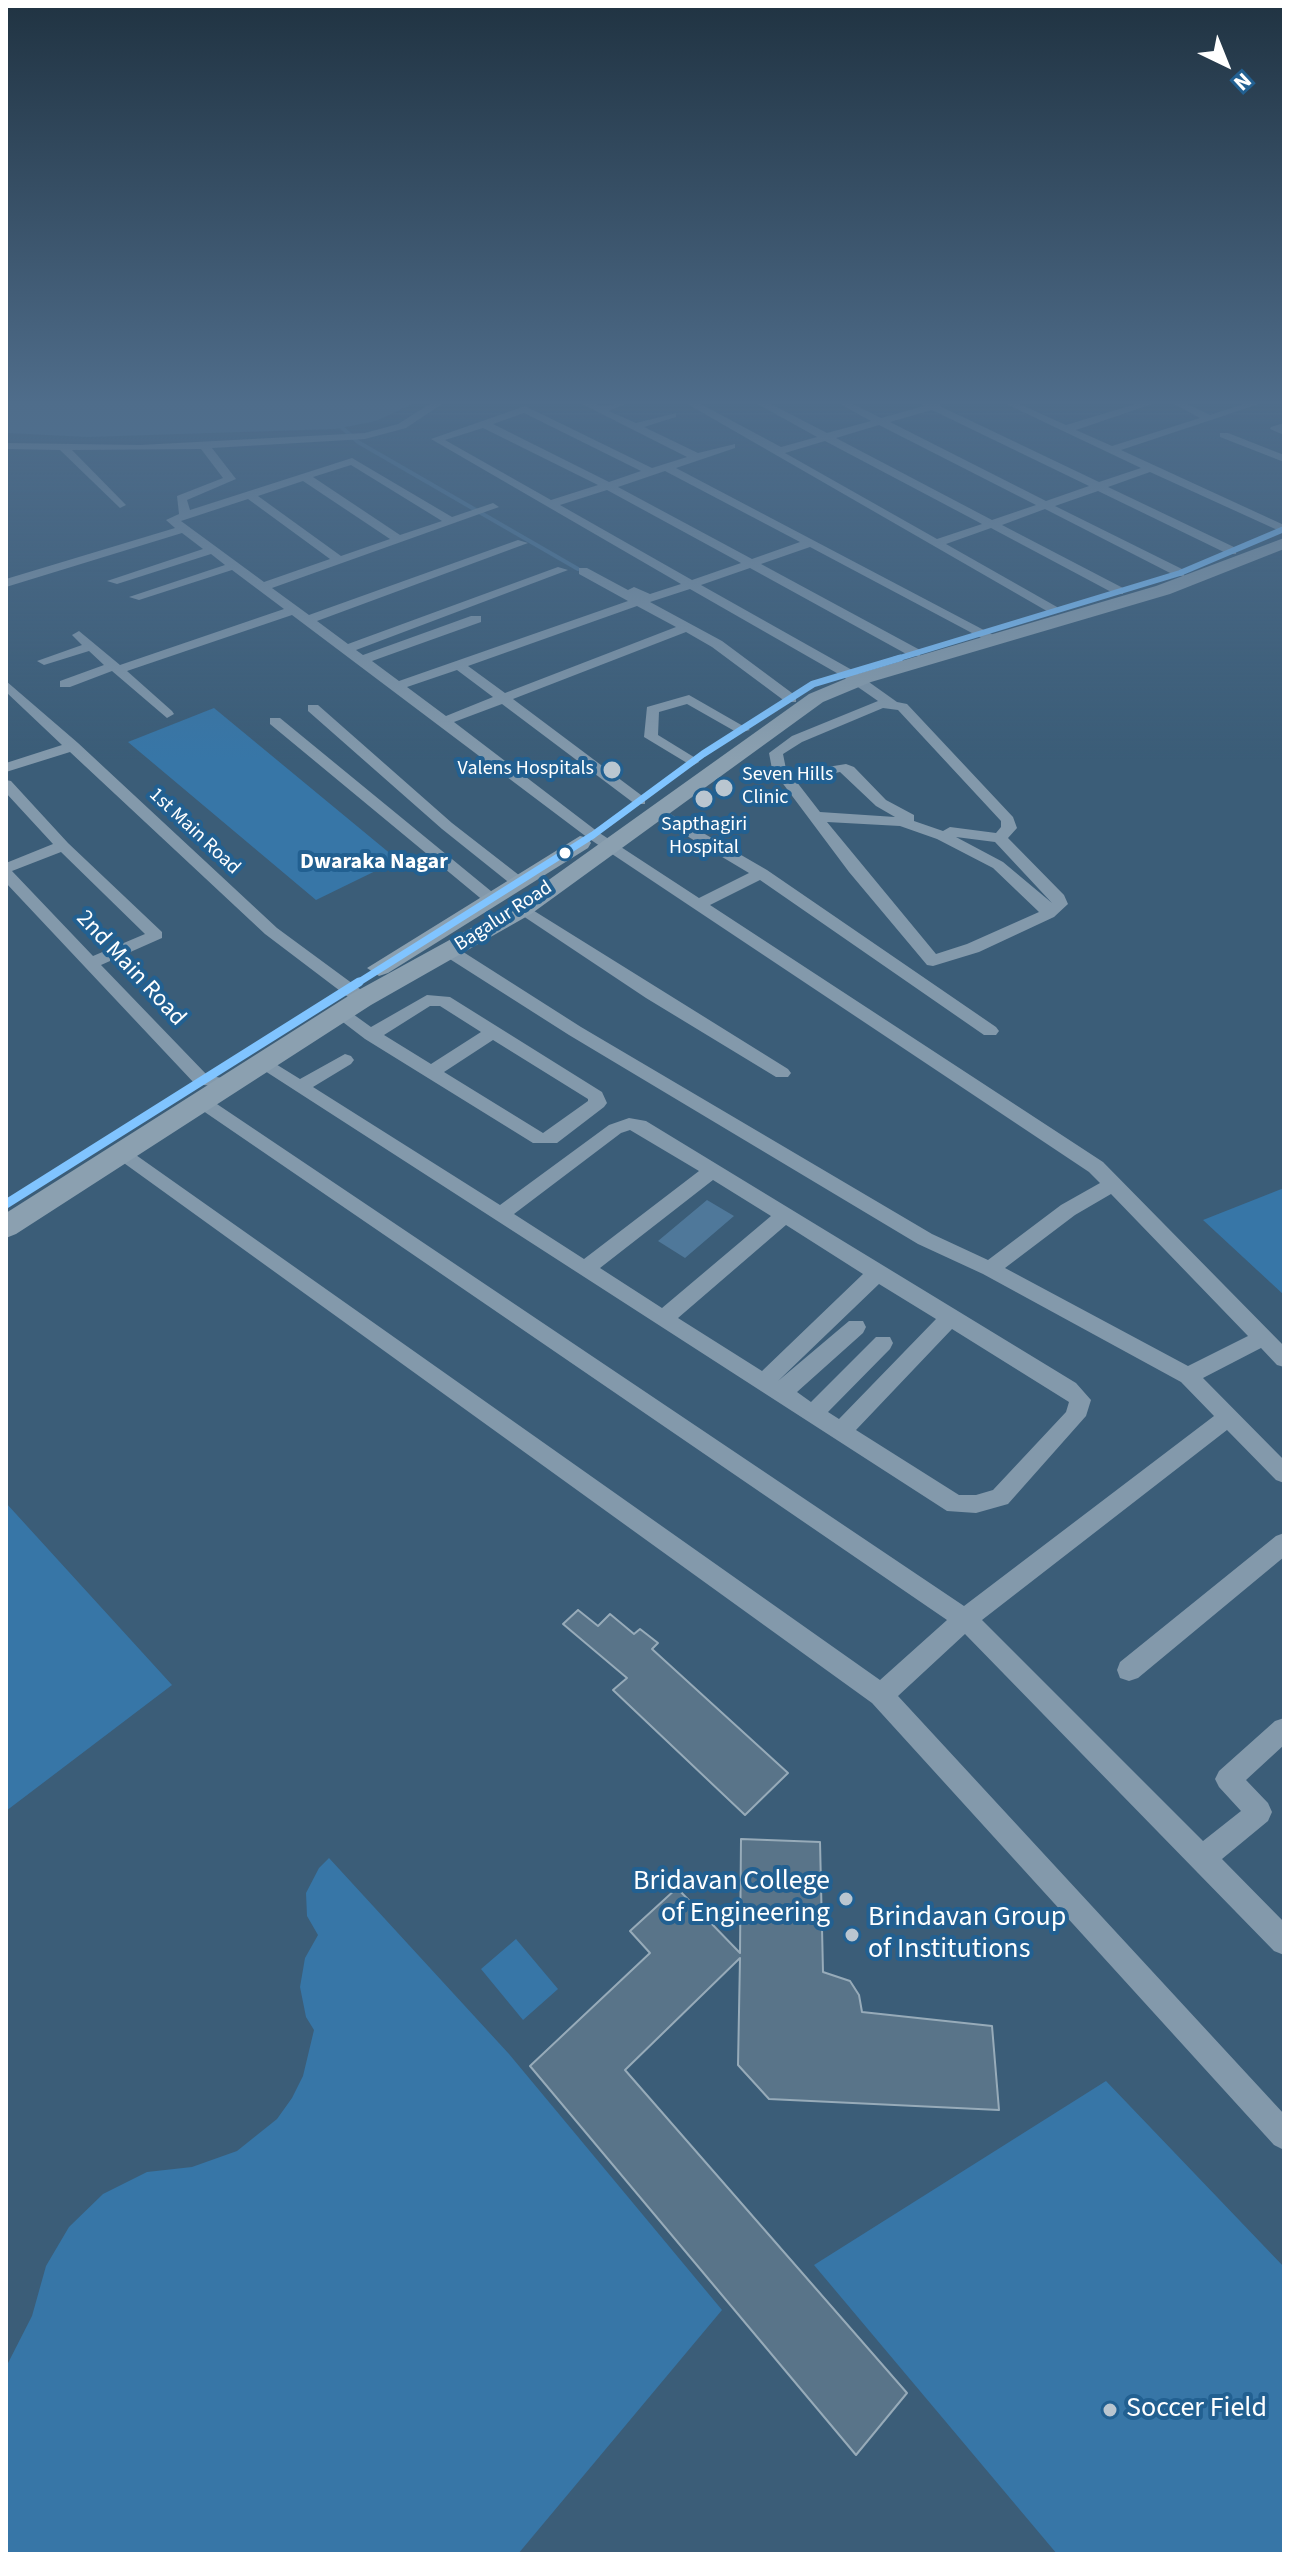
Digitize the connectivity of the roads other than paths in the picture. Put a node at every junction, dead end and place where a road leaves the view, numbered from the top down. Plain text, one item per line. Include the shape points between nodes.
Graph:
1 (286, 521) edge
2 (372, 521) edge
3 (449, 521) edge
4 (581, 521) edge
5 (674, 521) edge
6 (769, 521) edge
7 (899, 521) edge
8 (987, 521) edge
9 (999, 521) edge
10 (1079, 521) edge
11 (1172, 521) edge
12 (185, 522) joint
13 (992, 524) junction
14 (1284, 529) edge
15 (398, 539) junction
16 (522, 543) dead end
17 (810, 543) junction
18 (938, 543) junction
19 (1284, 543) edge
20 (212, 550) junction
21 (1232, 551) junction
22 (339, 560) junction
23 (752, 563) junction
24 (234, 566) junction
25 (562, 570) dead end
26 (1180, 573) junction
27 (113, 581) dead end
28 (6, 583) edge
29 (691, 584) junction
30 (263, 587) junction
31 (1119, 591) junction
32 (135, 597) dead end
33 (639, 601) junction
34 (294, 610) junction
35 (1052, 610) junction
36 (476, 619) dead end
37 (308, 620) junction
38 (688, 627) junction
39 (986, 634) junction
40 (79, 635) dead end
41 (91, 646) junction
42 (347, 649) junction
43 (915, 653) junction
44 (362, 660) junction
45 (44, 661) dead end
46 (459, 665) junction
47 (116, 668) junction
48 (852, 677) junction
49 (65, 684) dead end
50 (6, 685) edge
51 (398, 686) junction
52 (505, 697) junction
53 (892, 705) junction
54 (313, 708) dead end
55 (783, 713) junction
56 (167, 714) dead end
57 (275, 721) dead end
58 (444, 721) junction
59 (748, 736) junction
60 (797, 739) junction
61 (73, 746) junction
62 (776, 753) junction
63 (692, 762) junction
64 (6, 768) edge
65 (789, 778) junction
66 (6, 784) edge
67 (647, 806) junction
68 (817, 817) junction
69 (1000, 838) junction
70 (601, 840) junction
71 (63, 846) junction
72 (6, 871) edge
73 (761, 873) junction
74 (518, 882) junction
75 (491, 899) junction
76 (698, 905) junction
77 (523, 909) junction
78 (1048, 914) junction
79 (451, 952) junction
80 (91, 963) junction
81 (349, 1001) junction
82 (990, 1031) dead end
83 (493, 1032) junction
84 (371, 1035) junction
85 (345, 1060) dead end
86 (260, 1062) junction
87 (431, 1072) junction
88 (782, 1073) dead end
89 (302, 1086) junction
90 (208, 1088) junction
91 (119, 1153) junction
92 (713, 1170) junction
93 (1111, 1185) junction
94 (6, 1204) edge
95 (501, 1214) junction
96 (785, 1215) junction
97 (6, 1227) edge
98 (586, 1268) junction
99 (990, 1269) junction
100 (877, 1273) junction
101 (664, 1318) junction
102 (950, 1318) junction
103 (856, 1327) dead end
104 (1262, 1338) junction
105 (883, 1343) dead end
106 (1284, 1359) edge
107 (1188, 1376) junction
108 (773, 1388) junction
109 (813, 1413) junction
110 (1229, 1417) junction
111 (841, 1431) junction
112 (1284, 1474) edge
113 (1284, 1543) edge
114 (965, 1619) junction
115 (1129, 1670) dead end
116 (881, 1695) junction
117 (1284, 1729) edge
118 (1202, 1859) junction
119 (1284, 1941) edge
120 (1284, 2135) edge

1 - 22 street
2 - 15 street
3 - 15 street
4 - 29 street
5 - 23 street
6 - 17 street
7 - 18 street
8 - 13 street
9 - 13 street
10 - 26 street
11 - 21 street
12 - 20 street
12 - 28 street
13 - 18 street
13 - 31 street
14 - 21 main road, Bagalur Road
15 - 22 street
16 - 37 street
17 - 23 street
17 - 39 street
18 - 35 street
19 - 39 main road, Bagalur Road via 1163,590
20 - 24 street
20 - 27 street
21 - 26 main road, Bagalur Road
22 - 30 street
23 - 29 street
23 - 43 street
24 - 30 street
24 - 32 street
25 - 42 street
26 - 31 main road, Bagalur Road
29 - 33 street via 649,599 585,569
29 - 48 street
30 - 34 street
31 - 35 main road, Bagalur Road
33 - 38 street
33 - 46 street
34 - 37 street
34 - 47 street
35 - 39 main road, Bagalur Road
36 - 44 street
37 - 42 street
38 - 52 street
38 - 55 street via 717,644
39 - 43 main road, Bagalur Road
39 - 48 main road, Bagalur Road
40 - 41 street
41 - 45 street
41 - 47 street
42 - 44 street
43 - 48 main road, Bagalur Road
44 - 51 street
46 - 51 street
46 - 52 street
47 - 49 street
47 - 56 street
48 - 53 street
48 - 55 main road, Bagalur Road via 813,684
50 - 61 street, 1st Main Road
51 - 58 street
52 - 58 street
52 - 67 street
53 - 60 street via 871,707
53 - 69 street via 921,724 1008,820 1009,828
54 - 74 street
55 - 59 main road, Bagalur Road
55 - 60 street
57 - 75 street
58 - 70 street
59 - 62 street
59 - 63 main road, Bagalur Road
59 - 63 street via 689,699 652,710 651,737
59 - 67 main road, Bagalur Road
60 - 62 street
61 - 64 street
61 - 81 street, 1st Main Road
62 - 65 street via 779,769
63 - 67 main road, Bagalur Road
65 - 68 street
65 - 69 street via 841,767 892,811 944,831
66 - 71 street
67 - 70 main road, Bagalur Road
67 - 73 street
68 - 78 street via 902,822 942,836 998,865
68 - 78 street via 933,961
69 - 78 street via 1056,895 1060,904
70 - 74 main road, Bagalur Road
70 - 76 street
70 - 77 main road, Bagalur Road
71 - 72 street
71 - 80 street via 156,935
72 - 80 street, 2nd Main Road
73 - 76 street
73 - 82 street
74 - 75 main road, Bagalur Road
75 - 81 main road, Bagalur Road
76 - 93 street via 1096,1167
77 - 79 main road, Bagalur Road
77 - 88 street
79 - 81 main road, Bagalur Road
79 - 99 street via 925,1239
80 - 90 street, 2nd Main Road
81 - 84 street, 1st Main Road
81 - 86 main road, Bagalur Road
81 - 90 main road, Bagalur Road
83 - 84 street via 435,999
83 - 87 street
83 - 87 street, 1st Main Road via 596,1096 595,1108 550,1139 540,1139
84 - 87 street, 1st Main Road
85 - 89 street
86 - 89 street
86 - 90 main road, Bagalur Road
89 - 95 street
90 - 91 main road, Bagalur Road
90 - 94 main road, Bagalur Road
90 - 114 street, 2nd Main Road
91 - 97 main road, Bagalur Road
91 - 116 street
92 - 95 street via 640,1125 629,1124
92 - 96 street
92 - 98 street
93 - 99 street
93 - 104 street
95 - 98 street
96 - 100 street
96 - 101 street
98 - 101 street
99 - 107 street
100 - 102 street
100 - 108 street
101 - 108 street
102 - 111 street
102 - 111 street via 1080,1400 1075,1416 1000,1497 955,1504
103 - 108 street
104 - 106 street
104 - 107 street
105 - 109 street
107 - 110 street
108 - 109 street
109 - 111 street
110 - 112 street
110 - 114 street
113 - 115 street
114 - 116 street
114 - 118 street, 2nd Main Road
116 - 120 street
117 - 118 street via 1228,1779 1259,1812
118 - 119 street, 2nd Main Road

